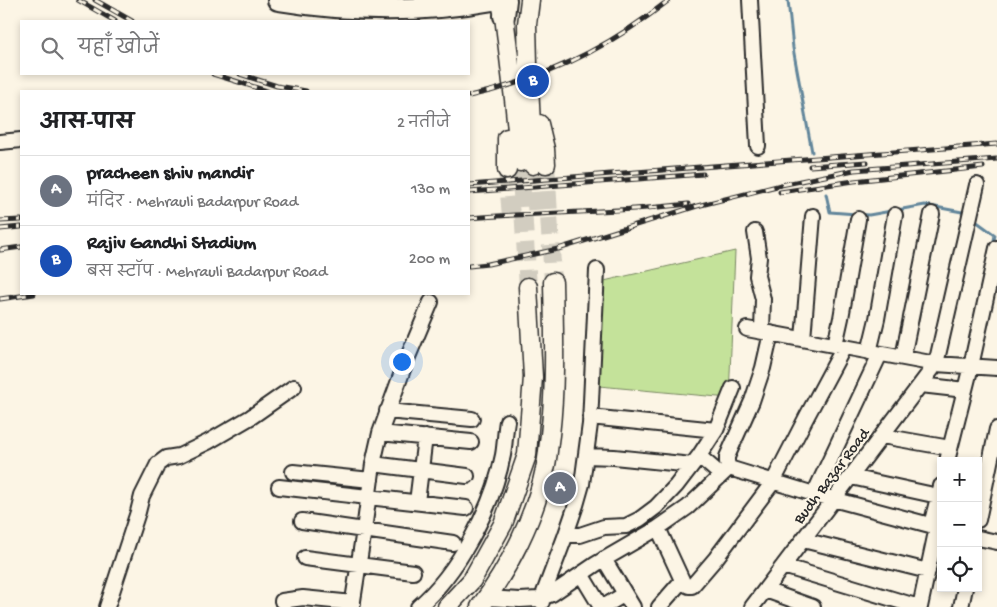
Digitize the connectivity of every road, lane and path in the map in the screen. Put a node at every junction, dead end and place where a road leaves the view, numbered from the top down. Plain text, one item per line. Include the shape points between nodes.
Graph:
1 (278, 0) edge
2 (530, 0) edge
3 (537, 0) edge
4 (750, 0) edge
5 (501, 4) edge
6 (528, 52) junction
7 (510, 60) junction
8 (521, 89) junction
9 (20, 140) edge
10 (0, 142) edge
11 (758, 146) dead end
12 (977, 185) dead end
13 (932, 214) dead end
14 (895, 215) dead end
15 (812, 216) dead end
16 (858, 219) dead end
17 (755, 232) dead end
18 (997, 248) edge
19 (597, 270) dead end
20 (431, 302) dead end
21 (747, 329) dead end
22 (766, 332) junction
23 (803, 339) junction
24 (839, 346) junction
25 (874, 353) junction
26 (903, 358) junction
27 (936, 364) junction
28 (967, 366) junction
29 (997, 368) edge
30 (921, 385) junction
31 (294, 387) dead end
32 (733, 388) dead end
33 (961, 390) junction
34 (387, 411) junction
35 (590, 417) junction
36 (472, 419) dead end
37 (507, 421) dead end
38 (997, 429) edge
39 (716, 430) junction
40 (380, 433) junction
41 (882, 436) junction
42 (424, 437) junction
43 (471, 442) dead end
44 (947, 451) edge
45 (586, 456) junction
46 (695, 460) junction
47 (373, 464) junction
48 (421, 470) junction
49 (293, 472) dead end
50 (725, 472) junction
51 (467, 476) dead end
52 (851, 477) junction
53 (371, 480) junction
54 (773, 482) junction
55 (278, 487) dead end
56 (937, 493) edge
57 (814, 494) junction
58 (368, 496) junction
59 (834, 499) junction
60 (417, 502) junction
61 (982, 502) edge
62 (466, 508) dead end
63 (302, 521) dead end
64 (936, 527) edge
65 (658, 528) junction
66 (364, 530) junction
67 (566, 535) junction
68 (982, 539) edge
69 (803, 540) junction
70 (997, 542) edge
71 (453, 543) dead end
72 (305, 558) dead end
73 (604, 559) junction
74 (359, 565) junction
75 (783, 566) junction
76 (928, 571) junction
77 (413, 572) dead end
78 (581, 574) junction
79 (681, 582) junction
80 (765, 590) junction
81 (964, 592) edge
82 (625, 594) junction
83 (281, 600) edge
84 (483, 603) edge
85 (542, 603) edge
86 (353, 605) edge
87 (107, 607) edge
88 (418, 607) edge
89 (447, 607) edge
90 (602, 607) edge
91 (633, 607) edge
92 (659, 607) edge
93 (752, 607) edge
94 (813, 607) edge
95 (920, 607) edge
96 (961, 607) edge

1 - 5 highway via 354,9 408,10
2 - 6 main road
3 - 6 main road
4 - 11 street
5 - 7 main road
6 - 7 main road
6 - 8 main road
7 - 8 main road
8 - 8 main road via 506,101 527,166
9 - 10 street
12 - 27 street
13 - 26 street
14 - 25 street
15 - 23 street
16 - 24 street
17 - 22 street via 759,258 757,276
18 - 28 street
19 - 35 street
20 - 34 street
21 - 22 street
22 - 23 street
22 - 50 street via 764,368 726,457
23 - 24 street
24 - 25 street
24 - 54 street
25 - 26 street
25 - 57 street
26 - 27 street
27 - 28 street
27 - 30 street, Budh Bazar Road
28 - 29 street
28 - 33 street
30 - 33 street
30 - 41 street, Budh Bazar Road
31 - 87 street via 208,442 158,464 142,496
32 - 39 street
33 - 44 street
34 - 36 street
34 - 40 street
35 - 39 street
35 - 45 street
37 - 88 street via 503,455 480,521 456,563
38 - 61 street
39 - 46 street
40 - 42 street
40 - 47 street
41 - 44 street
41 - 52 street, Budh Bazar Road
42 - 43 street
42 - 48 street
45 - 46 street
45 - 67 street via 582,484
46 - 50 street
46 - 67 street via 676,486 640,519 623,527 604,527 583,534
47 - 48 street
47 - 53 street
48 - 51 street
48 - 60 street
49 - 53 street
50 - 54 street
50 - 65 street via 688,507
52 - 56 street
52 - 59 street, Budh Bazar Road
53 - 58 street
54 - 57 street
54 - 79 street via 692,586
55 - 58 street
56 - 64 street
57 - 59 street
58 - 60 street
58 - 66 street
59 - 64 street
59 - 69 street, Budh Bazar Road
60 - 62 street
63 - 66 street
64 - 76 street
65 - 73 street
65 - 79 street
66 - 71 street
66 - 74 street
67 - 85 street
68 - 70 street
69 - 75 street, Budh Bazar Road
69 - 76 street
72 - 74 street
73 - 78 street
73 - 82 street
74 - 77 street
74 - 86 street
75 - 80 street, Budh Bazar Road
75 - 95 street
76 - 95 street
78 - 85 street
78 - 90 street
79 - 92 street
80 - 93 street, Budh Bazar Road
80 - 94 street
81 - 96 street
82 - 90 street
82 - 91 street
83 - 86 street via 303,598
84 - 85 street via 520,600
84 - 89 main road via 533,512 546,469 552,416 535,285 533,377 526,455 503,524 472,580

